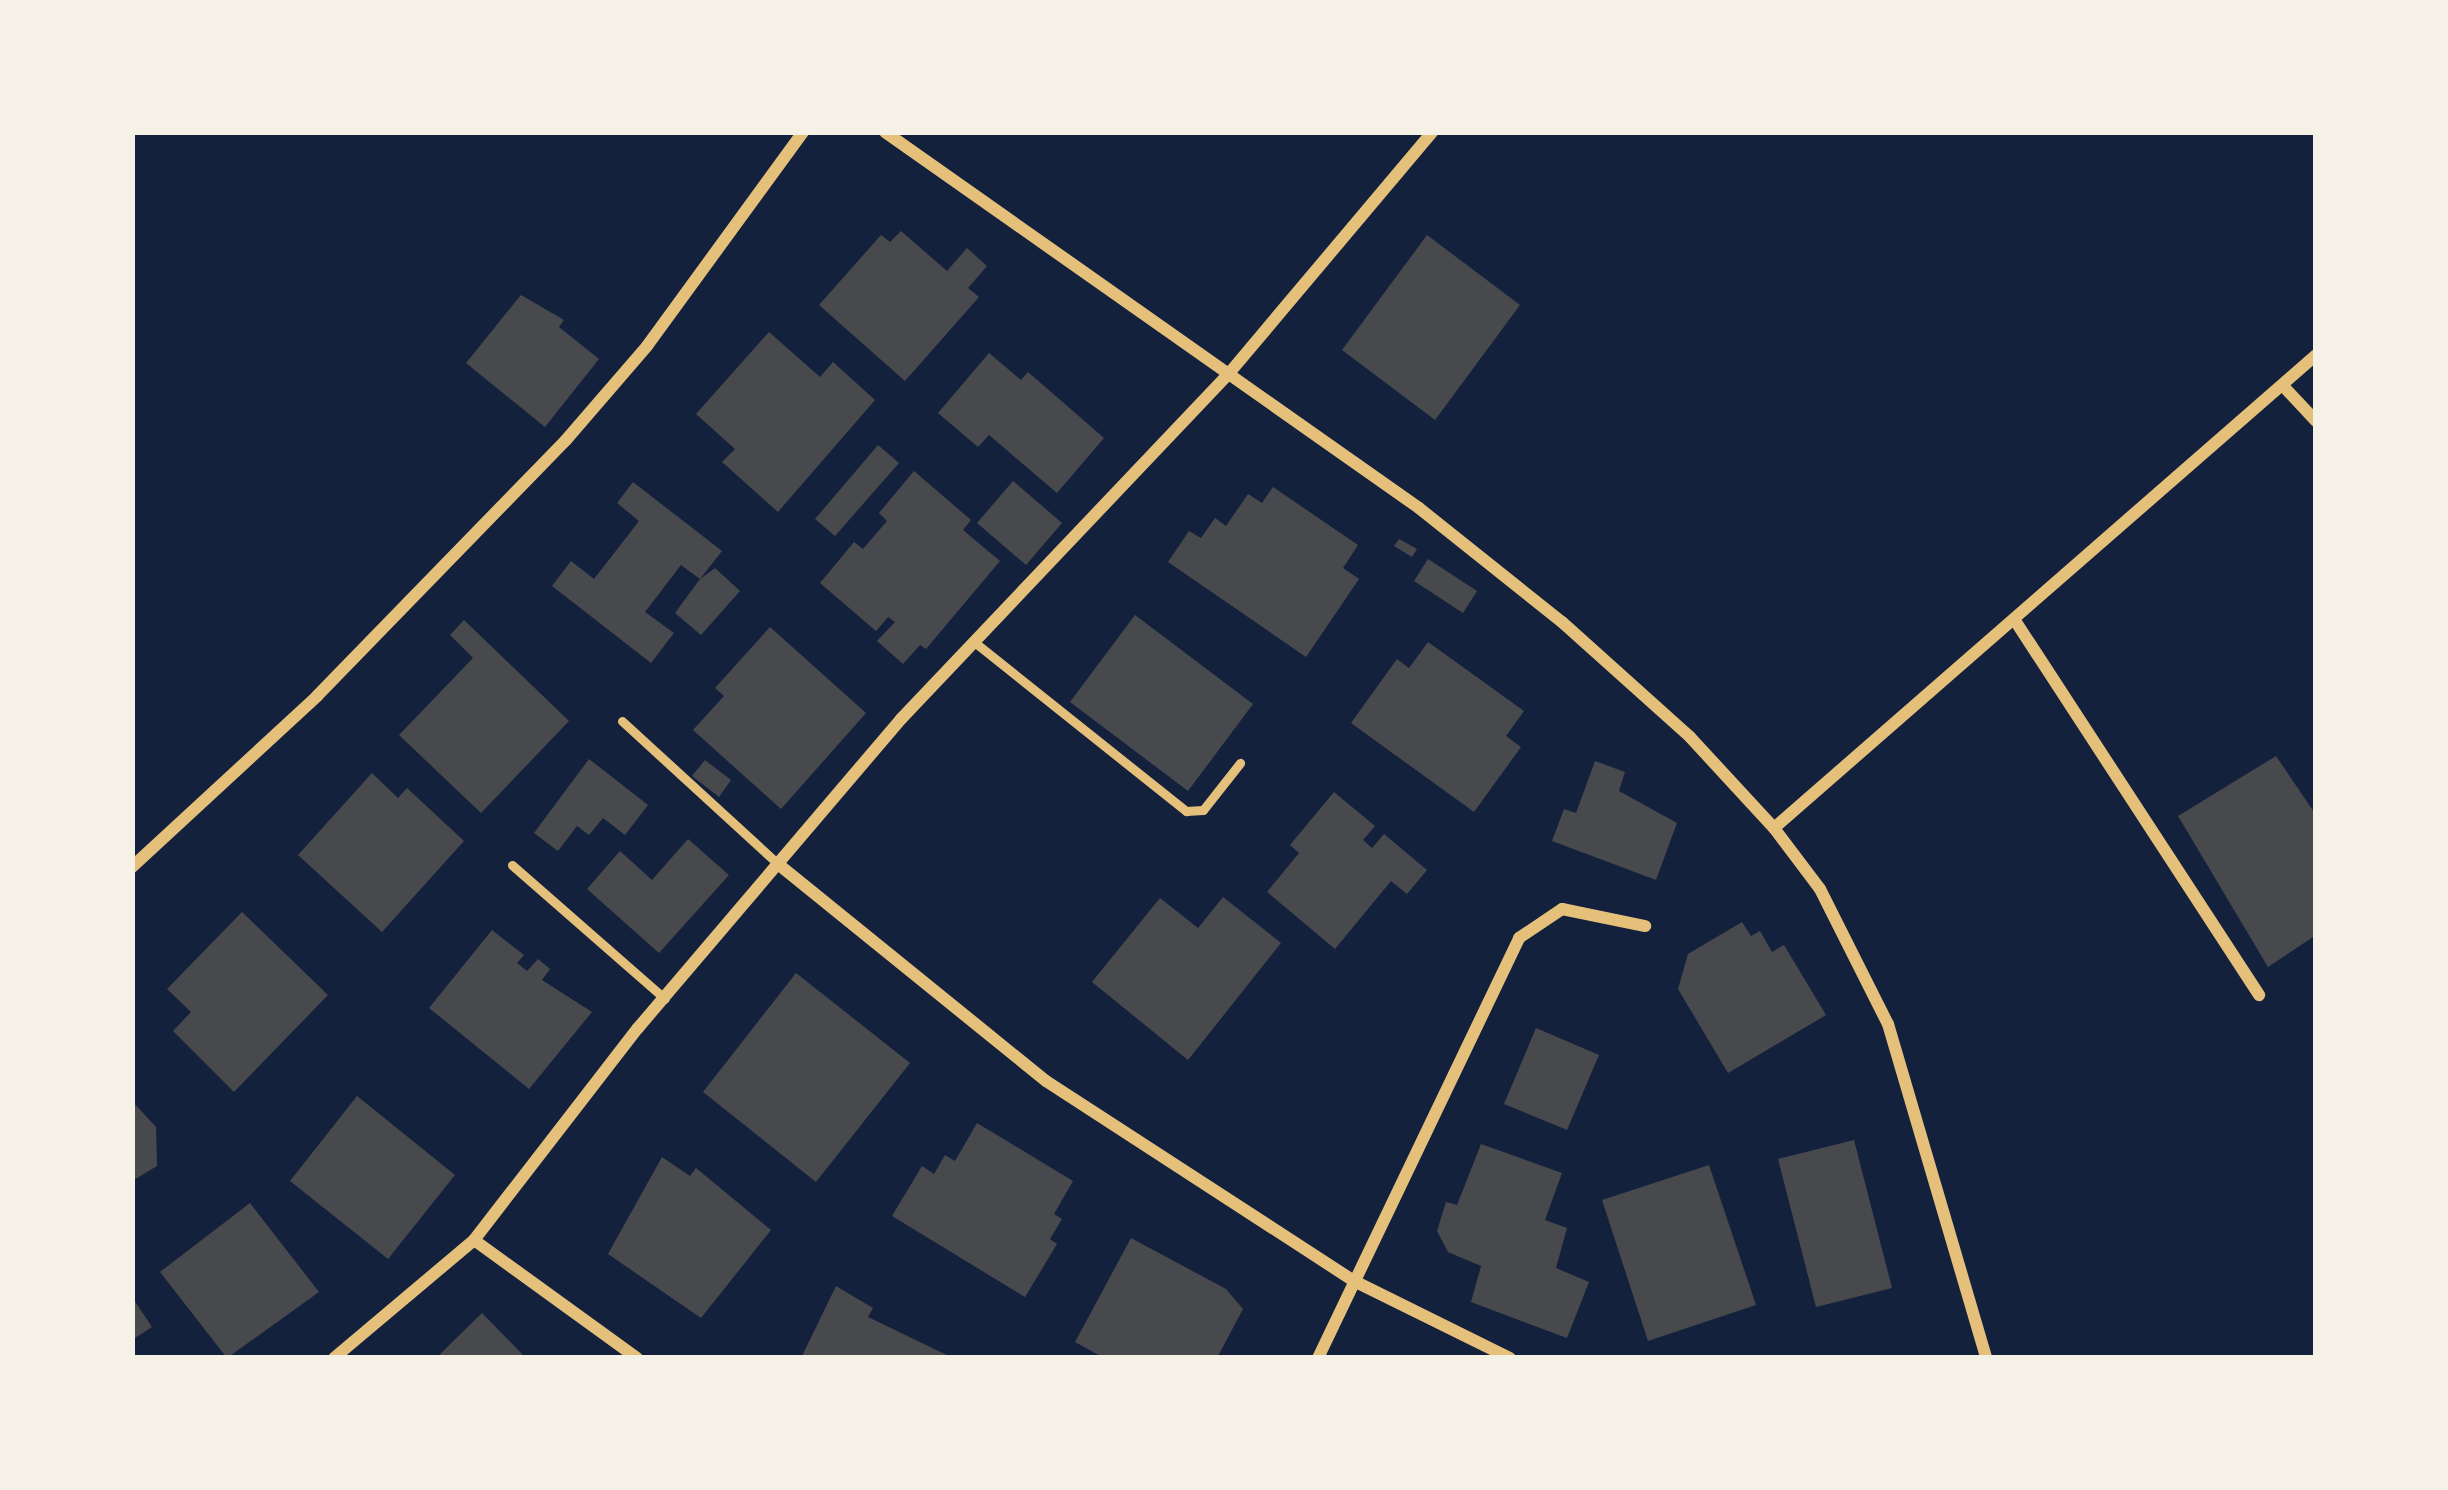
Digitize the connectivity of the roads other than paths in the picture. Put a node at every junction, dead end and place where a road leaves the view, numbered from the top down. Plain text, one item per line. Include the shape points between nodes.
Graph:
1 (803, 132) edge
2 (885, 132) edge
3 (1432, 132) edge
4 (2316, 355) edge
5 (1231, 371) junction
6 (2284, 388) junction
7 (2316, 421) edge
8 (2014, 620) junction
9 (974, 640) junction
10 (622, 721) dead end
11 (1240, 763) dead end
12 (1774, 828) junction
13 (778, 864) junction
14 (512, 865) dead end
15 (132, 867) edge
16 (1645, 926) dead end
17 (2259, 995) dead end
18 (665, 999) junction
19 (474, 1240) junction
20 (1354, 1281) junction
21 (334, 1358) edge
22 (637, 1358) edge
23 (1318, 1358) edge
24 (1510, 1358) edge
25 (1986, 1358) edge

1 - 15 street via 647,346 538,471 316,696
2 - 5 street
3 - 5 street
4 - 6 street
5 - 9 street
5 - 12 street via 1562,622 1690,737
6 - 7 street
6 - 8 street
8 - 12 street
8 - 17 street
9 - 11 lane via 1186,811 1203,810
9 - 13 street
10 - 13 lane
12 - 25 street via 1820,889 1888,1024
13 - 18 street
13 - 20 street via 1046,1082
14 - 18 lane
16 - 20 street via 1562,909 1519,938
18 - 19 street
19 - 21 street
19 - 22 street
20 - 23 street
20 - 24 street

